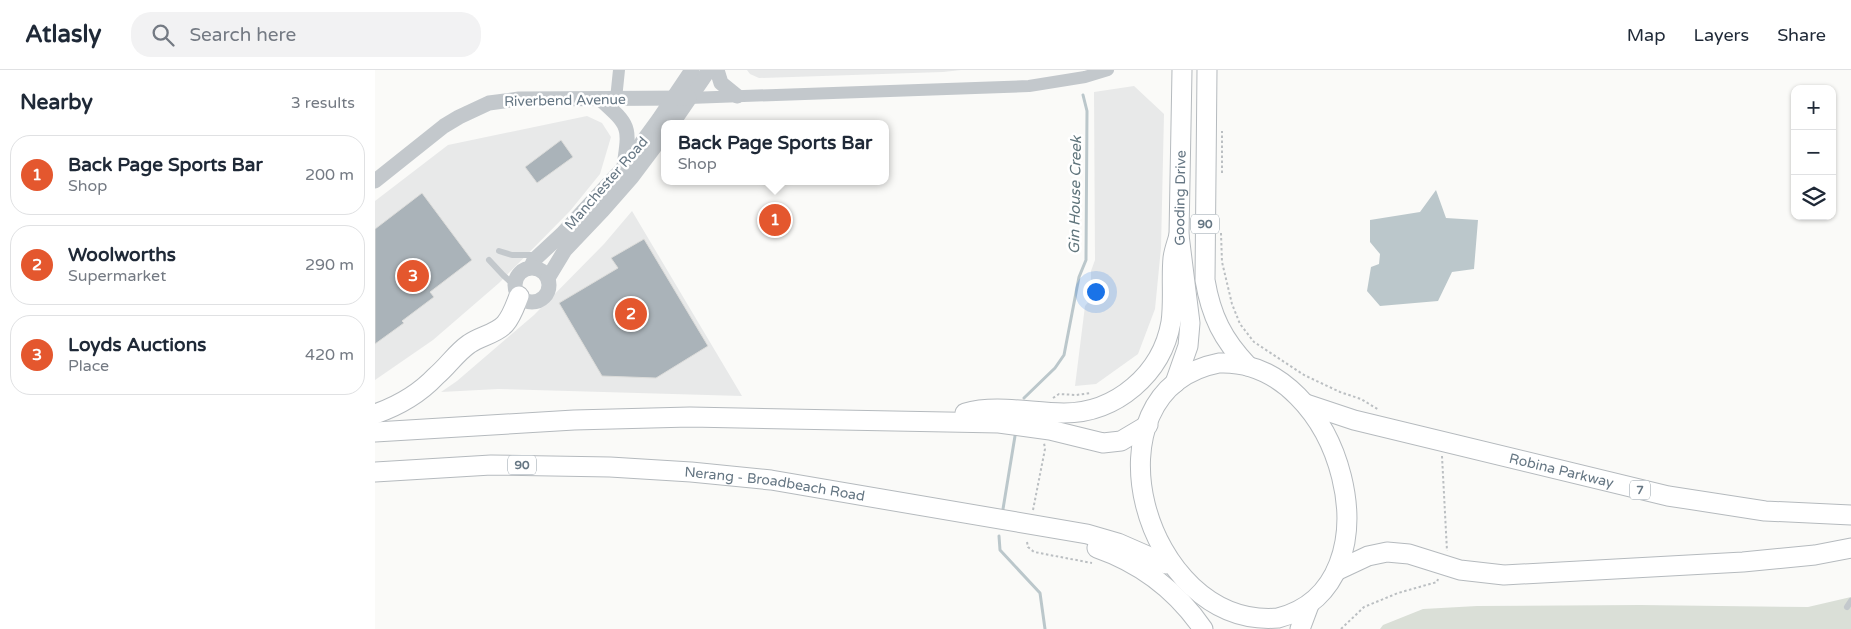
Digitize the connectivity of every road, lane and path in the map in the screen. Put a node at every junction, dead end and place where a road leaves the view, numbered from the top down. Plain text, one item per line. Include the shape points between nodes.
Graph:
1 (619, 70) edge
2 (692, 70) edge
3 (709, 70) edge
4 (717, 70) edge
5 (1108, 70) edge
6 (1182, 70) edge
7 (1207, 70) edge
8 (737, 96) junction
9 (689, 98) junction
10 (600, 99) junction
11 (616, 99) junction
12 (673, 99) junction
13 (675, 120) edge
14 (1221, 125) dead end
15 (661, 138) edge
16 (623, 167) junction
17 (1222, 174) dead end
18 (375, 181) edge
19 (1221, 232) dead end
20 (1179, 235) junction
21 (499, 251) dead end
22 (541, 254) junction
23 (489, 260) dead end
24 (531, 267) junction
25 (548, 278) junction
26 (516, 290) junction
27 (1248, 366) junction
28 (1175, 383) junction
29 (1096, 392) dead end
30 (1051, 403) dead end
31 (1306, 404) junction
32 (1380, 411) dead end
33 (375, 414) edge
34 (935, 421) junction
35 (1148, 425) junction
36 (375, 432) edge
37 (1044, 441) dead end
38 (1441, 449) dead end
39 (375, 472) edge
40 (1032, 515) dead end
41 (1851, 515) edge
42 (1065, 530) junction
43 (1027, 542) dead end
44 (1851, 548) edge
45 (1447, 556) dead end
46 (1093, 563) dead end
47 (1166, 564) junction
48 (1336, 571) junction
49 (1437, 582) dead end
50 (1309, 605) junction
51 (1231, 623) edge
52 (1203, 629) edge
53 (1300, 629) edge
54 (1341, 629) edge

1 - 11 street
2 - 12 street, Manchester Road
3 - 9 street
4 - 8 street via 721,83
5 - 8 street via 1029,86
6 - 20 main road, Gooding Drive / 90
7 - 27 main road, Gooding Drive / 90 via 1205,280 1221,331
8 - 9 street
9 - 12 street, Riverbend Avenue
9 - 13 street
10 - 11 street, Riverbend Avenue
10 - 16 street via 627,128
10 - 18 street, Riverbend Avenue via 519,98 489,104 444,126
11 - 12 street, Riverbend Avenue
12 - 16 street, Manchester Road
14 - 17 path
15 - 25 street, Manchester Road via 632,177 565,250
16 - 22 street, Manchester Road
19 - 32 path via 1222,262 1231,304 1240,324 1254,342 1304,375 1361,399
20 - 28 main road, Gooding Drive via 1190,323 1188,346
20 - 34 main road, 90 via 1173,256 1171,321 1165,342 1145,376 1127,393 1103,405 1080,411 973,410
21 - 22 lane via 520,256
22 - 24 street, Manchester Road
23 - 26 lane
24 - 25 street via 541,270
24 - 26 street via 517,275
25 - 26 street via 549,288 543,298 533,302 523,300
26 - 33 main road via 510,317 501,328 461,350 415,394
27 - 28 main road via 1230,363 1207,365
27 - 31 main road, 90 via 1279,380
28 - 35 main road via 1161,399
29 - 30 path via 1056,394
31 - 41 main road, Robina Parkway / 7 via 1354,420 1667,496 1765,511
31 - 48 main road, 90 via 1334,450 1345,493 1346,530
34 - 35 main road via 1019,425 1103,443 1121,441
34 - 36 main road, 90 via 641,417
35 - 47 main road via 1141,460 1141,493 1148,526
37 - 40 path
38 - 45 path
39 - 42 main road, Nerang - Broadbeach Road / 90 via 491,466 684,471 771,480
42 - 47 main road, Nerang - Broadbeach Road / 90 via 1118,543
42 - 52 main road via 1149,575 1185,606
43 - 46 path via 1034,552
44 - 48 main road via 1743,562 1504,575 1460,570 1409,554 1387,552 1368,556
47 - 51 main road, 90 via 1195,599
48 - 50 main road, 90 via 1326,588
49 - 54 path via 1364,607
50 - 51 main road, 90 via 1265,620
50 - 53 main road

